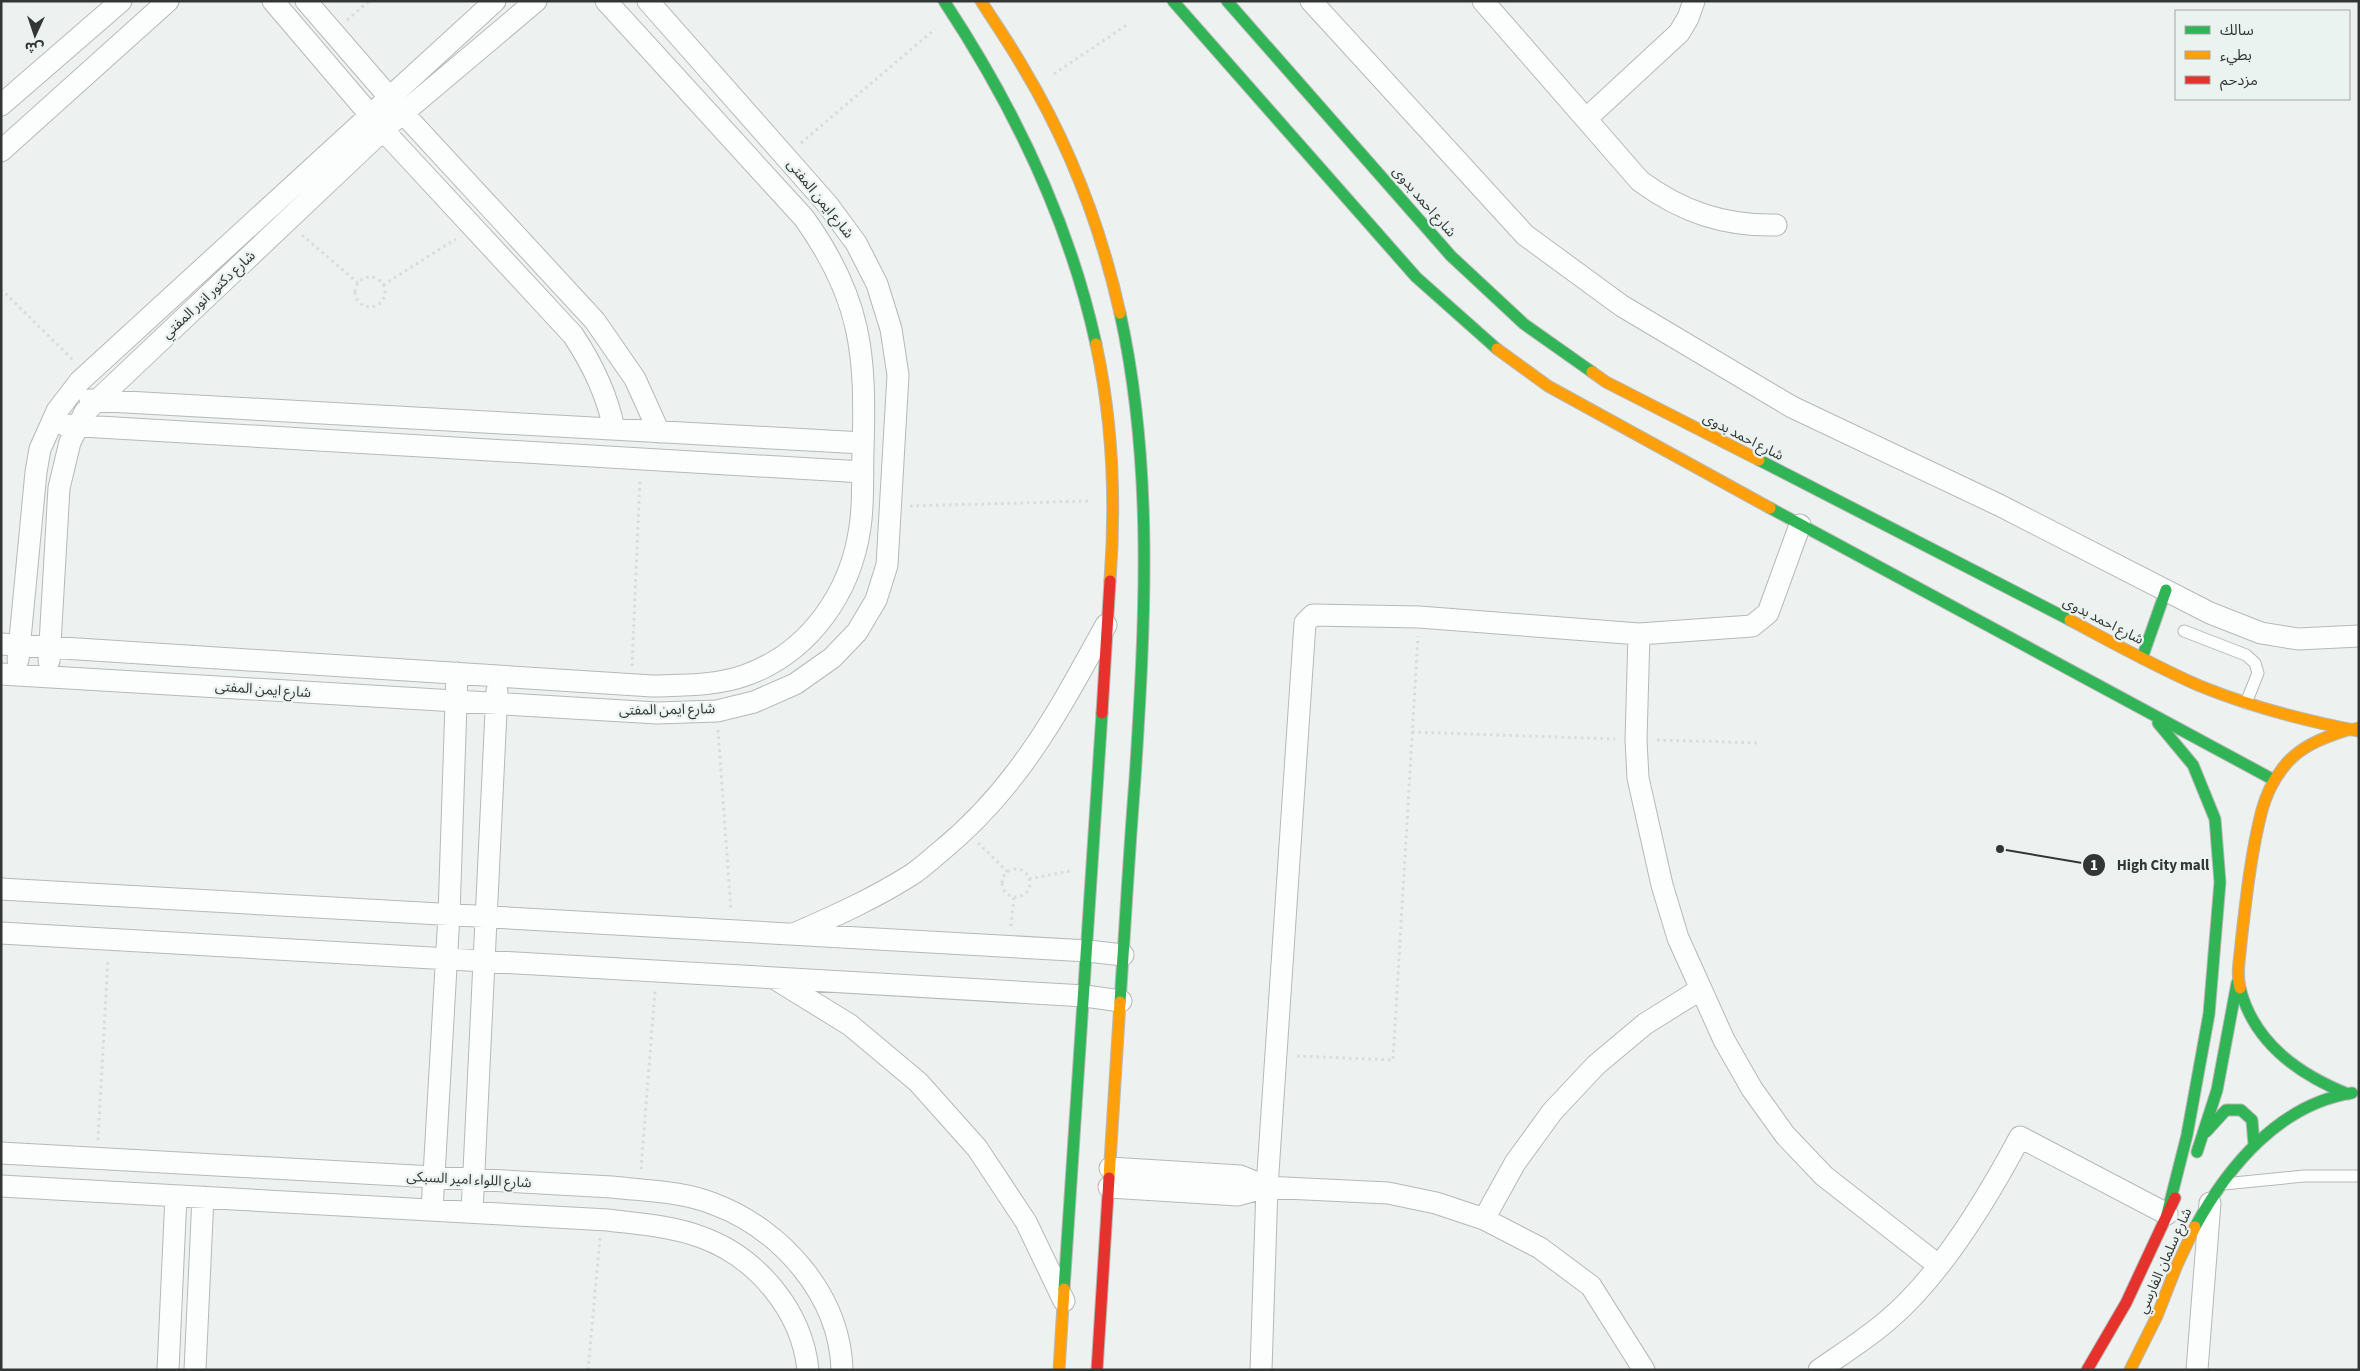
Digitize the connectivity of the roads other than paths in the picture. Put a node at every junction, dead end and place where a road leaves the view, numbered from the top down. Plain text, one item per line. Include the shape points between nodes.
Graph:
1 (121, 1) edge
2 (168, 1) edge
3 (273, 1) edge
4 (306, 1) edge
5 (495, 1) edge
6 (536, 1) edge
7 (606, 1) edge
8 (648, 1) edge
9 (944, 1) edge
10 (981, 1) edge
11 (1173, 1) edge
12 (1227, 1) edge
13 (1311, 1) edge
14 (1483, 1) edge
15 (1694, 1) edge
16 (1, 105) edge
17 (396, 106) junction
18 (1587, 118) junction
19 (377, 123) junction
20 (1, 151) edge
21 (1776, 225) dead end
22 (65, 399) junction
23 (96, 401) junction
24 (194, 406) junction
25 (50, 425) junction
26 (77, 426) junction
27 (614, 429) junction
28 (659, 432) junction
29 (194, 433) junction
30 (864, 443) junction
31 (862, 472) junction
32 (1800, 525) junction
33 (2166, 590) junction
34 (1108, 621) junction
35 (2184, 631) dead end
36 (1639, 634) junction
37 (2359, 636) edge
38 (10, 645) edge
39 (49, 647) junction
40 (2142, 658) junction
41 (457, 673) junction
42 (9, 674) edge
43 (498, 675) junction
44 (48, 676) junction
45 (456, 703) junction
46 (2245, 704) junction
47 (496, 705) junction
48 (2147, 711) junction
49 (2355, 730) edge
50 (2274, 780) junction
51 (1, 890) edge
52 (448, 915) junction
53 (486, 917) junction
54 (1, 933) edge
55 (792, 935) junction
56 (1088, 951) junction
57 (1123, 955) junction
58 (446, 959) junction
59 (483, 961) junction
60 (774, 978) junction
61 (2238, 979) junction
62 (1701, 989) junction
63 (1085, 996) junction
64 (1121, 1001) junction
65 (2353, 1093) edge
66 (2206, 1132) junction
67 (2254, 1145) junction
68 (1, 1153) edge
69 (2359, 1176) edge
70 (434, 1178) junction
71 (1110, 1178) junction
72 (473, 1180) junction
73 (1, 1186) edge
74 (612, 1187) junction
75 (1267, 1187) junction
76 (2216, 1190) junction
77 (176, 1196) junction
78 (203, 1198) junction
79 (432, 1210) junction
80 (472, 1212) junction
81 (2167, 1214) junction
82 (1484, 1219) junction
83 (605, 1220) junction
84 (1938, 1265) junction
85 (1064, 1302) junction
86 (168, 1370) edge
87 (195, 1370) edge
88 (808, 1370) edge
89 (842, 1370) edge
90 (1060, 1370) edge
91 (1097, 1370) edge
92 (1260, 1370) edge
93 (1644, 1370) edge
94 (1820, 1370) edge
95 (2086, 1370) edge
96 (2130, 1370) edge
97 (2197, 1370) edge

1 - 16 street
2 - 20 street
3 - 19 street
4 - 17 street
5 - 17 street, شارع دكتور انور المفتي
6 - 17 street, شارع دكتور انور المفتي
7 - 30 street, شارع ايمن المفتى via 804,218 826,248 843,282 855,318 862,354
8 - 47 street, شارع ايمن المفتى via 828,205 856,243 877,284 891,329 898,375 887,565 876,600 857,632 832,658 795,684 754,702 717,710 657,713
9 - 34 street via 989,72 1023,135 1052,201 1094,337 1108,422 1113,501
10 - 57 street via 1008,39 1047,106 1079,176 1105,249 1125,324 1137,398 1144,500 1145,583
11 - 32 street via 1416,277 1489,343 1548,386
12 - 40 street, شارع احمد بدوى via 1451,256 1524,324 1606,382
13 - 33 street via 1524,235 1622,306 1792,407 1998,505
14 - 18 street
15 - 18 street via 1688,18 1667,46
17 - 19 street, شارع دكتور انور المفتي
17 - 28 street via 595,321 634,379
18 - 21 street via 1640,181 1673,203 1711,219
19 - 22 street, شارع دكتور انور المفتي via 87,375
19 - 23 street, شارع دكتور انور المفتي via 287,222
19 - 27 street via 573,335 602,384
22 - 23 street
22 - 25 street, شارع دكتور انور المفتي
23 - 24 street
23 - 26 street, شارع دكتور انور المفتي
24 - 27 street
24 - 29 street
25 - 26 street
25 - 38 street, شارع دكتور انور المفتي via 40,449
26 - 29 street
26 - 39 street, شارع دكتور انور المفتي via 59,488
27 - 28 street
28 - 30 street
29 - 31 street
30 - 31 street, شارع ايمن المفتى
31 - 43 street, شارع ايمن المفتى via 861,525 854,560 842,588 824,617 802,642 775,661 745,676 700,685
32 - 36 street via 1771,606 1762,620 1752,626
32 - 48 street
33 - 37 street via 2210,613 2261,633 2298,639
33 - 40 street
34 - 55 street via 1063,702 1017,774 966,830 912,874 855,907
34 - 56 street
35 - 46 lane via 2246,655 2255,662 2258,673
36 - 62 street via 1638,778 1662,885 1678,938
36 - 75 street via 1419,617 1308,618 1303,628
38 - 39 street, شارع ايمن المفتى
38 - 42 street, شارع دكتور انور المفتي
39 - 41 street, شارع ايمن المفتى
39 - 44 street, شارع دكتور انور المفتي
40 - 46 street, شارع احمد بدوى via 2203,688
41 - 43 street, شارع ايمن المفتى
41 - 45 street
42 - 44 street, شارع ايمن المفتى
43 - 47 street
44 - 45 street, شارع ايمن المفتى
45 - 47 street, شارع ايمن المفتى
45 - 52 street
46 - 49 street, شارع احمد بدوى via 2314,724
47 - 53 street
48 - 50 street
48 - 81 street via 2192,765 2215,820 2220,882 2208,1014 2187,1135
49 - 50 street via 2319,739 2306,746
50 - 61 street via 2262,810 2242,927
51 - 52 street
52 - 53 street
52 - 58 street
53 - 55 street
53 - 59 street
54 - 58 street
55 - 56 street
56 - 57 street
56 - 63 street
57 - 64 street
58 - 59 street
58 - 70 street
59 - 60 street
59 - 72 street
60 - 63 street
60 - 85 street via 850,1025 918,1082 977,1148 1026,1222
61 - 65 street via 2248,1012 2271,1049 2294,1068 2327,1087
61 - 66 street
62 - 82 street via 1645,1024 1596,1065 1552,1112 1515,1163
62 - 84 street via 1724,1040 1752,1089 1786,1135 1824,1176
63 - 64 street
63 - 85 street
64 - 71 street
65 - 67 street, شارع سلمان الفارسي via 2314,1104 2283,1121
66 - 67 street via 2226,1110 2241,1110 2252,1120
66 - 81 street
67 - 76 street, شارع سلمان الفارسي
68 - 70 street, شارع اللواء امير السبكى
69 - 76 lane via 2304,1176
70 - 72 street, شارع اللواء امير السبكى
70 - 79 street
71 - 75 street via 1238,1194
71 - 91 street
72 - 74 street, شارع اللواء امير السبكى
72 - 80 street
73 - 77 street
74 - 83 street
74 - 89 street, شارع اللواء امير السبكى via 677,1194 712,1203 746,1218 776,1239 801,1266 821,1296 835,1330
75 - 82 street via 1388,1194 1436,1203
75 - 92 street
76 - 96 street, شارع سلمان الفارسي via 2182,1252 2160,1310
76 - 97 street
77 - 78 street
77 - 86 street
78 - 79 street
78 - 87 street
79 - 80 street
80 - 83 street
81 - 84 street via 2020,1137 1975,1216
81 - 95 street, شارع سلمان الفارسي via 2126,1303
82 - 93 street via 1540,1248 1591,1286
83 - 88 street via 702,1237 732,1252 759,1272 780,1298 797,1327
84 - 94 street via 1888,1320
85 - 90 street

